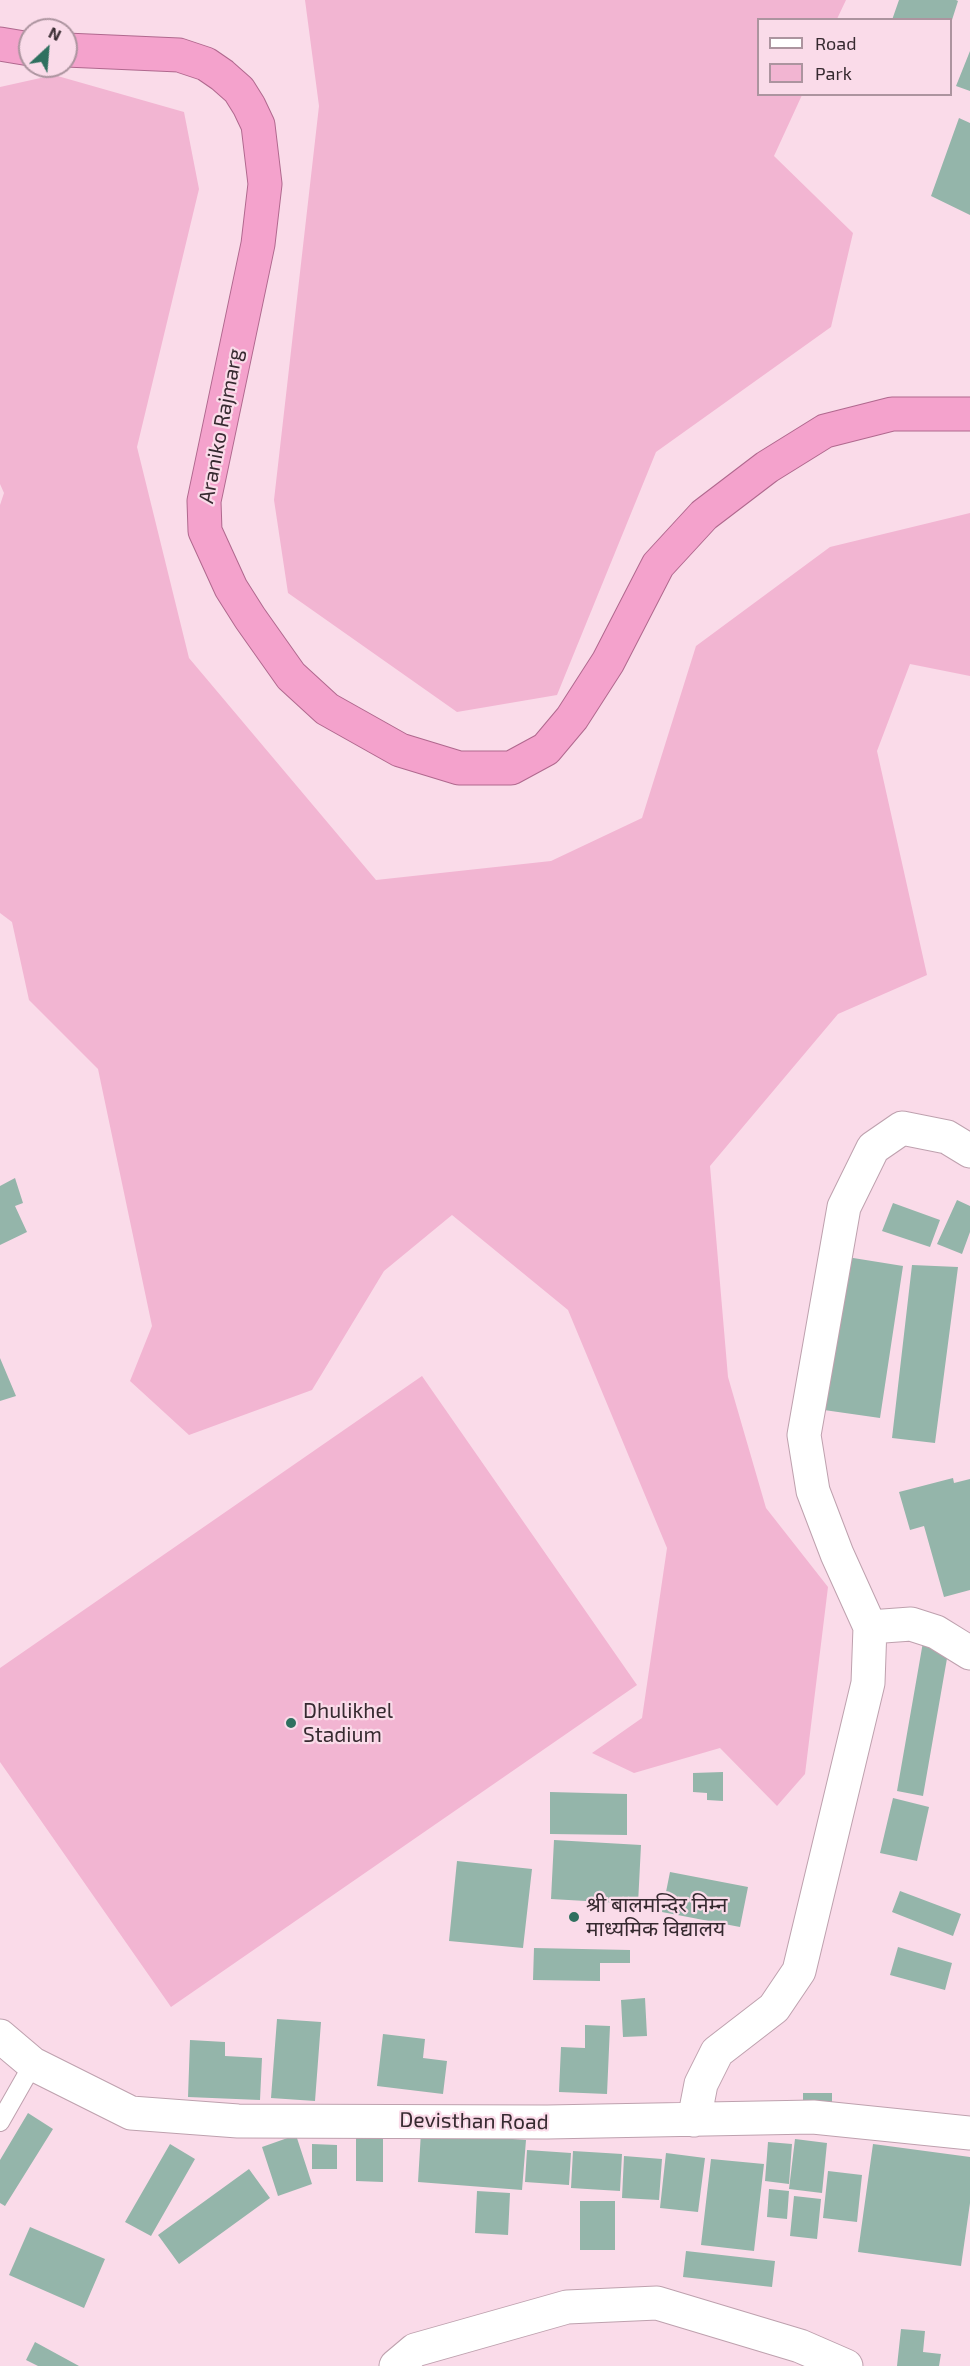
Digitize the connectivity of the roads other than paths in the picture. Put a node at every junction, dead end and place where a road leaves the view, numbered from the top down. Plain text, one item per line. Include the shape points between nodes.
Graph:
1 (0, 44) edge
2 (18, 48) edge
3 (78, 51) edge
4 (970, 414) edge
5 (970, 1151) edge
6 (870, 1627) junction
7 (970, 1653) edge
8 (0, 2036) edge
9 (33, 2064) junction
10 (694, 2120) junction
11 (0, 2122) edge
12 (970, 2133) edge
13 (396, 2366) edge
14 (846, 2366) edge

1 - 2 highway
3 - 4 highway, Araniko Rajmarg via 179,55 206,64 239,90 258,125 265,183 258,244 204,501 205,531 231,588 291,676 327,709 400,750 459,768 512,768 546,749 572,718 608,662 658,566 704,514 767,467 825,431 892,414
5 - 6 street via 947,1137 902,1128 873,1148 844,1207 804,1435 813,1491
6 - 7 street via 911,1624 936,1632
6 - 10 street via 868,1683 799,1971 774,2008 717,2052 701,2084
8 - 9 street, Devisthan Road
9 - 10 street, Devisthan Road via 131,2114 238,2121
9 - 11 lane
10 - 12 street, Devisthan Road via 813,2117
13 - 14 street via 415,2350 567,2307 657,2303 800,2346

